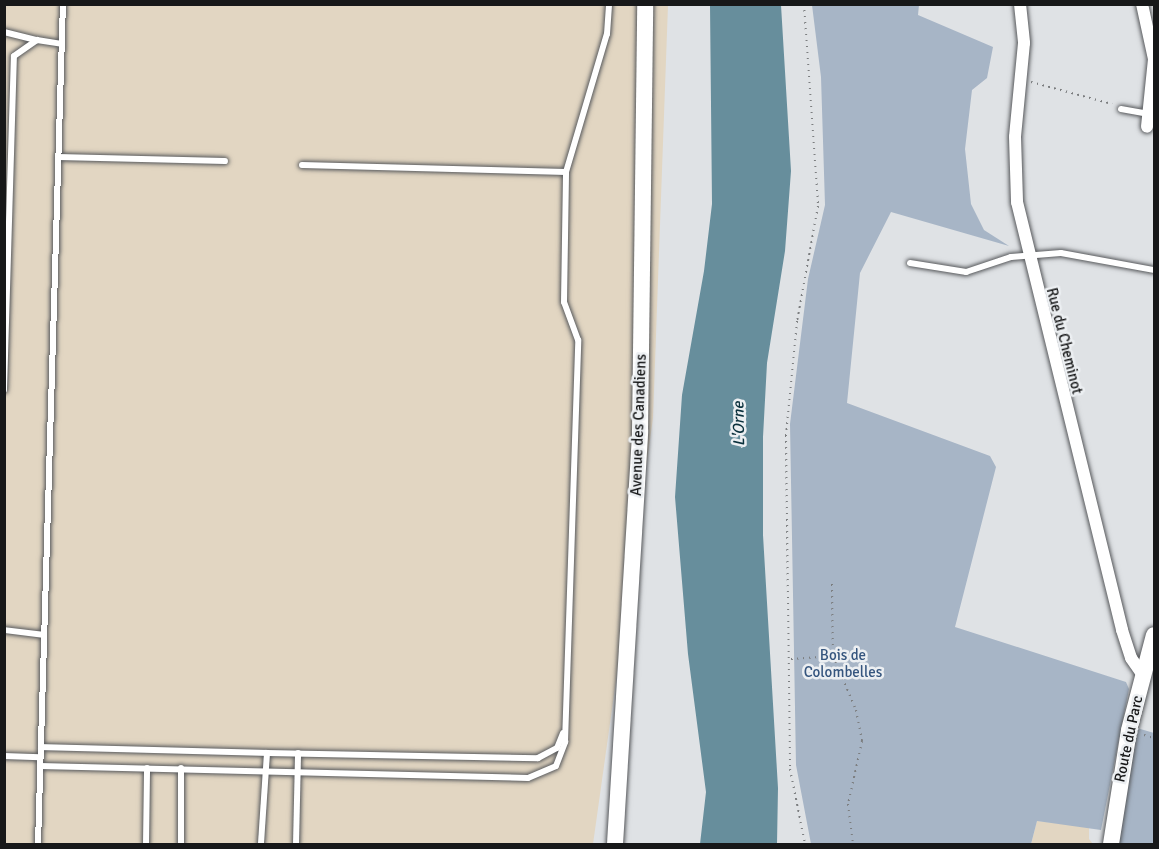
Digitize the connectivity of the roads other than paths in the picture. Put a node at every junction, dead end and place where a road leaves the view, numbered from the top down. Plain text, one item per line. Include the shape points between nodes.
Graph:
1 (63, 4) edge
2 (609, 4) edge
3 (645, 4) edge
4 (1020, 4) edge
5 (1142, 4) edge
6 (4, 32) edge
7 (37, 40) junction
8 (62, 44) junction
9 (1121, 109) dead end
10 (1148, 120) joint
11 (4, 135) edge
12 (11, 147) junction
13 (58, 157) junction
14 (225, 161) dead end
15 (302, 165) dead end
16 (566, 172) junction
17 (1029, 254) junction
18 (910, 263) dead end
19 (1155, 270) edge
20 (4, 390) edge
21 (4, 630) edge
22 (44, 635) junction
23 (1155, 635) edge
24 (1143, 675) junction
25 (566, 729) junction
26 (40, 747) junction
27 (267, 753) junction
28 (298, 753) junction
29 (4, 756) edge
30 (40, 757) junction
31 (40, 766) junction
32 (147, 768) junction
33 (181, 768) junction
34 (266, 770) junction
35 (297, 771) junction
36 (38, 844) edge
37 (146, 844) edge
38 (181, 844) edge
39 (261, 844) edge
40 (296, 844) edge
41 (615, 844) edge
42 (1111, 844) edge

1 - 8 lane
2 - 16 lane via 608,34
3 - 41 street, Avenue des Canadiens via 640,432
4 - 17 street, Rue du Cheminot via 1024,43 1014,170
5 - 10 street via 1155,59
6 - 7 lane
7 - 8 lane
7 - 12 lane via 14,56
8 - 13 lane
9 - 10 lane
11 - 12 lane
12 - 20 lane
13 - 14 lane
13 - 22 lane
15 - 16 lane
16 - 25 lane via 564,302 578,340
17 - 18 lane via 966,272
17 - 19 lane via 1061,252
17 - 24 street, Rue du Cheminot via 1122,630 1131,658
21 - 22 lane
22 - 26 lane
23 - 24 street, Route du Parc
24 - 42 street, Route du Parc via 1120,775
25 - 28 lane via 557,748 538,758
25 - 35 lane via 556,766 528,778
26 - 27 lane
26 - 30 lane
27 - 28 lane
27 - 34 lane
28 - 35 lane
29 - 30 lane
30 - 31 lane
31 - 32 lane
31 - 36 lane
32 - 33 lane
32 - 37 lane
33 - 34 lane
33 - 38 lane
34 - 35 lane
34 - 39 lane
35 - 40 lane

